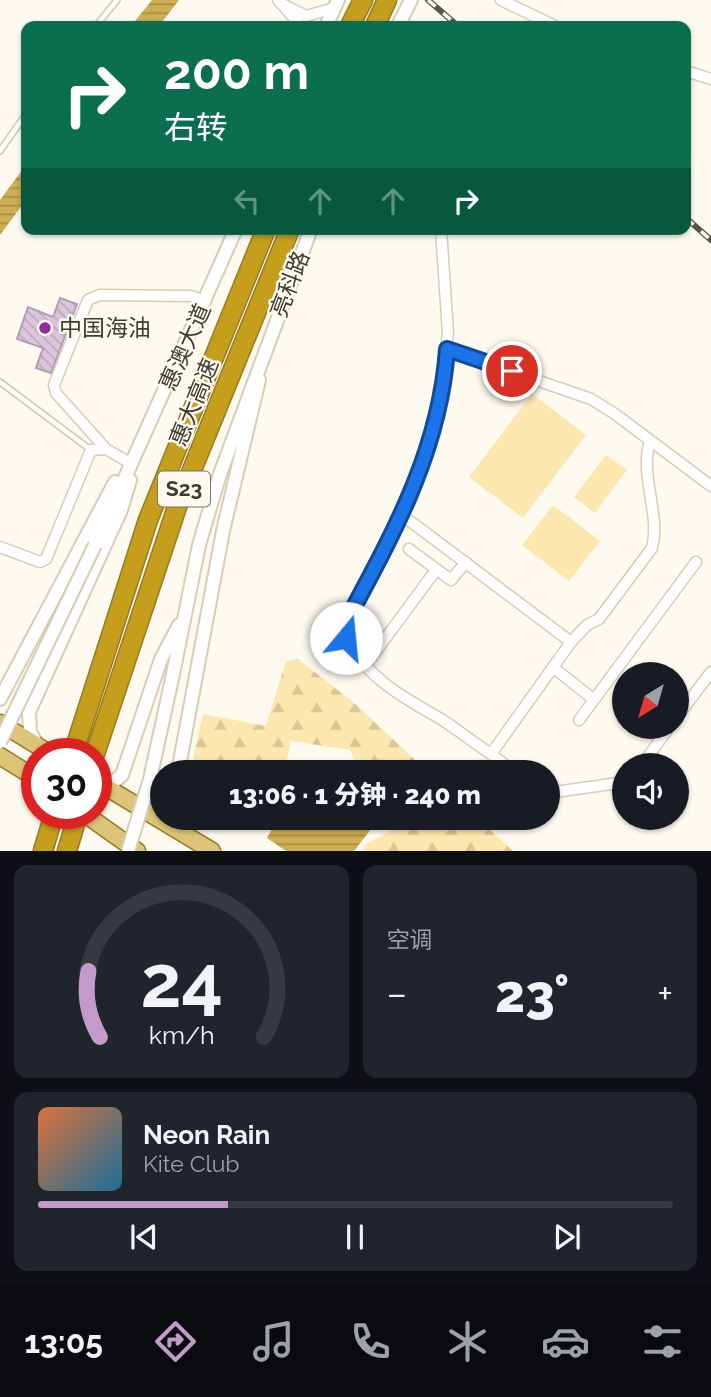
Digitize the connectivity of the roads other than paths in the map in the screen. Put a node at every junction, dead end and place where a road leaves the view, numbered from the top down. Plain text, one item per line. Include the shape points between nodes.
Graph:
1 (117, 0) edge
2 (363, 0) edge
3 (387, 0) edge
4 (411, 0) edge
5 (501, 0) edge
6 (281, 3) edge
7 (336, 4) edge
8 (100, 21) edge
9 (297, 21) edge
10 (328, 21) edge
11 (352, 21) edge
12 (377, 21) edge
13 (400, 21) edge
14 (545, 21) edge
15 (691, 73) edge
16 (711, 79) edge
17 (21, 121) edge
18 (0, 151) edge
19 (234, 235) edge
20 (264, 235) edge
21 (288, 235) edge
22 (309, 235) edge
23 (441, 235) edge
24 (206, 301) junction
25 (269, 339) junction
26 (447, 349) junction
27 (0, 382) edge
28 (650, 441) junction
29 (106, 449) junction
30 (91, 450) junction
31 (130, 463) junction
32 (711, 486) edge
33 (402, 515) junction
34 (0, 547) edge
35 (409, 549) dead end
36 (466, 562) junction
37 (696, 562) dead end
38 (436, 570) junction
39 (185, 612) junction
40 (571, 642) junction
41 (365, 666) junction
42 (554, 668) junction
43 (711, 672) edge
44 (0, 699) edge
45 (593, 699) junction
46 (690, 700) edge
47 (579, 720) dead end
48 (0, 723) edge
49 (24, 738) edge
50 (35, 738) edge
51 (78, 738) edge
52 (100, 738) edge
53 (0, 742) edge
54 (491, 754) junction
55 (0, 755) edge
56 (182, 760) edge
57 (499, 760) edge
58 (21, 769) edge
59 (112, 783) edge
60 (612, 784) edge
61 (112, 791) edge
62 (560, 791) edge
63 (49, 829) edge
64 (106, 829) edge
65 (184, 830) edge
66 (190, 838) junction
67 (43, 851) edge
68 (128, 851) edge
69 (137, 851) edge
70 (212, 851) edge

1 - 8 lane
2 - 11 highway
3 - 12 highway
4 - 13 street
5 - 14 street
6 - 7 street via 306,16
6 - 9 street
7 - 10 street
15 - 16 street
17 - 18 lane
19 - 24 street, 惠澳大道
20 - 51 highway, 惠大高速 / S23 via 148,520
21 - 52 highway, 惠大高速 / S23 via 177,507
22 - 25 street, 亮科路
23 - 26 street
24 - 29 street via 191,296 99,295 88,300 54,386
24 - 31 street, 惠澳大道
25 - 39 street via 219,474
25 - 56 street via 223,531
26 - 28 street via 591,399
26 - 33 street via 440,404 412,497
27 - 30 lane
28 - 32 street
28 - 40 street via 652,548 599,619
29 - 30 street
29 - 31 street
30 - 34 street via 46,559 40,562
31 - 44 street via 100,508
31 - 50 street via 121,510 29,712
31 - 53 street, bridge
33 - 36 street
33 - 41 street via 348,618 346,638
35 - 38 street
36 - 38 street via 451,580
36 - 40 street
37 - 45 street
38 - 41 street
39 - 59 street via 161,659 122,775
39 - 68 street, bridge via 150,779
40 - 42 street
41 - 54 street via 421,710
42 - 45 street
42 - 54 street
43 - 46 street
45 - 47 street
48 - 49 main road
54 - 57 street
55 - 58 main road
60 - 62 street
61 - 66 main road
63 - 67 highway
64 - 69 main road
65 - 66 street
66 - 70 main road

